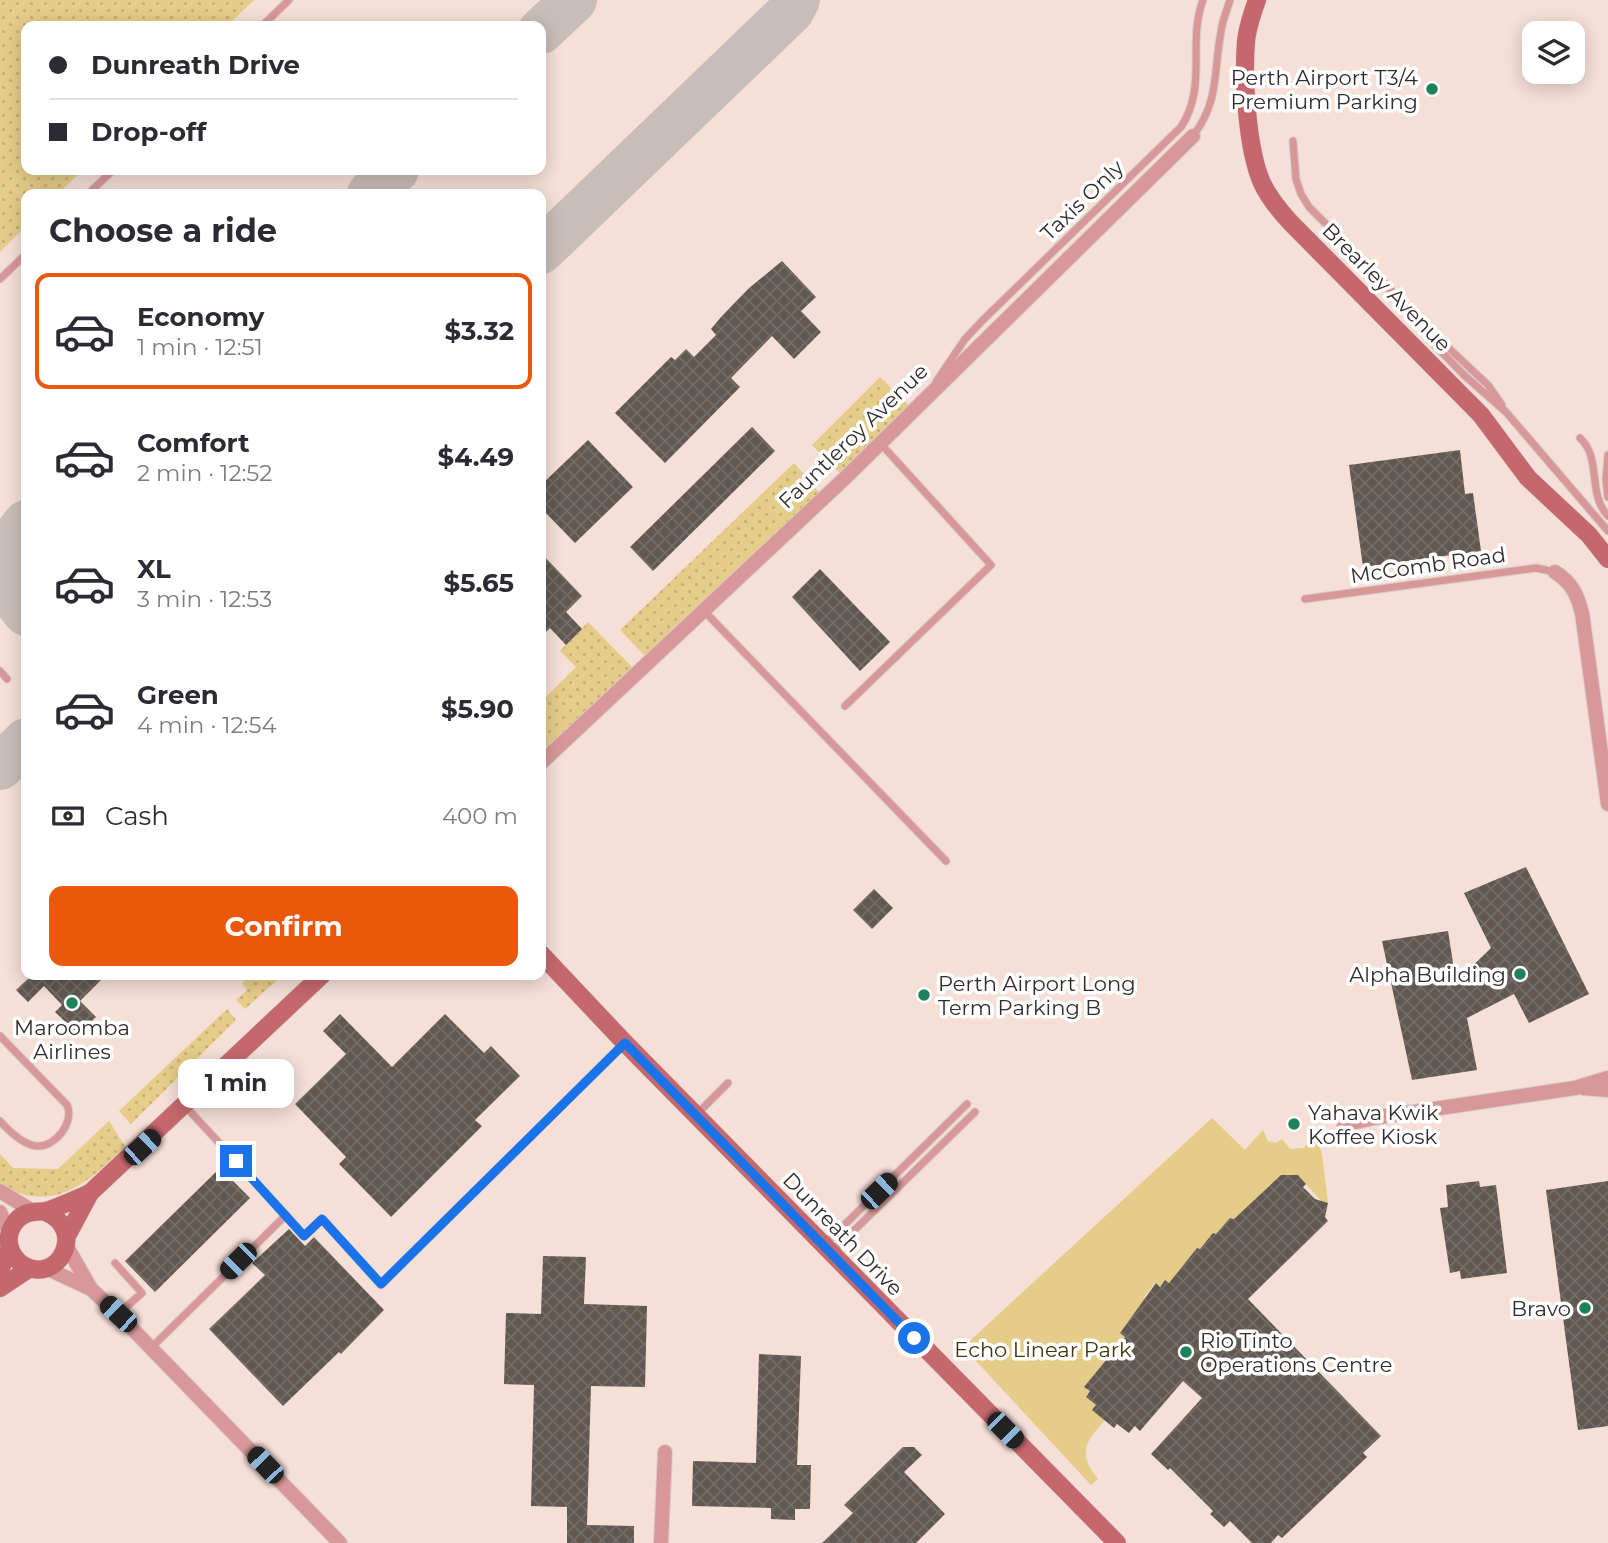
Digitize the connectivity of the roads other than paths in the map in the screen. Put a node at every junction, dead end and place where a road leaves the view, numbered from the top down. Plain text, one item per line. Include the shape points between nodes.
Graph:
1 (289, 0) edge
2 (1203, 0) edge
3 (1230, 0) edge
4 (1257, 0) edge
5 (267, 21) edge
6 (1193, 136) joint
7 (1293, 141) dead end
8 (108, 175) edge
9 (93, 189) edge
10 (21, 259) edge
11 (0, 279) edge
12 (924, 400) junction
13 (1580, 438) dead end
14 (880, 443) junction
15 (1608, 455) edge
16 (1608, 497) edge
17 (1608, 516) edge
18 (1608, 531) edge
19 (1608, 559) edge
20 (1555, 572) joint
21 (1305, 599) dead end
22 (704, 611) junction
23 (0, 671) edge
24 (7, 679) dead end
25 (845, 706) dead end
26 (546, 759) edge
27 (1608, 802) edge
28 (946, 861) dead end
29 (546, 959) edge
30 (317, 980) edge
31 (0, 1036) edge
32 (625, 1043) junction
33 (1608, 1077) edge
34 (728, 1083) dead end
35 (1575, 1088) junction
36 (1608, 1090) edge
37 (967, 1104) dead end
38 (185, 1106) junction
39 (975, 1112) dead end
40 (696, 1116) junction
41 (0, 1121) edge
42 (1343, 1125) dead end
43 (0, 1191) edge
44 (90, 1194) junction
45 (0, 1212) edge
46 (39, 1212) junction
47 (286, 1216) junction
48 (10, 1240) junction
49 (66, 1241) junction
50 (827, 1250) junction
51 (115, 1264) dead end
52 (38, 1268) junction
53 (0, 1270) edge
54 (0, 1288) edge
55 (91, 1289) junction
56 (118, 1314) junction
57 (152, 1348) junction
58 (664, 1452) dead end
59 (340, 1543) edge
60 (661, 1543) edge
61 (1117, 1543) edge

1 - 5 lane
2 - 12 lane, Taxis Only via 1195,95 1181,127 965,339
3 - 6 lane via 1221,30 1212,104
4 - 19 main road, Brearley Avenue via 1246,39 1246,85 1253,152 1268,195 1481,415 1528,478
6 - 12 street, Fauntleroy Avenue
7 - 18 lane via 1296,178 1304,201 1488,385
8 - 9 lane
10 - 11 lane
12 - 14 street, Fauntleroy Avenue
13 - 17 lane via 1589,451 1597,498
14 - 22 street, Fauntleroy Avenue
14 - 25 lane via 991,565
15 - 16 lane
20 - 21 lane, McComb Road via 1536,568
20 - 27 street via 1571,584 1582,612
22 - 26 street, Fauntleroy Avenue
22 - 28 lane
23 - 24 lane
29 - 32 main road, Dunreath Drive
30 - 38 main road
31 - 41 lane via 67,1105 70,1118 50,1143 37,1146 19,1139
32 - 40 main road, Dunreath Drive
32 - 47 lane via 381,1284 322,1219 304,1236
33 - 35 street
34 - 40 lane
35 - 36 street
35 - 42 street
37 - 50 lane
38 - 44 main road
38 - 47 lane
39 - 50 lane
40 - 50 main road, Dunreath Drive
43 - 46 street
44 - 46 main road
44 - 49 main road
45 - 48 street
46 - 48 main road via 18,1220
46 - 49 main road via 59,1220
47 - 57 lane
48 - 52 main road via 17,1260
48 - 53 main road
49 - 52 main road via 58,1261
49 - 55 street
50 - 61 main road, Dunreath Drive
51 - 56 lane via 142,1293
52 - 54 main road
52 - 55 street
55 - 56 street
56 - 57 street
57 - 59 street
58 - 60 street

